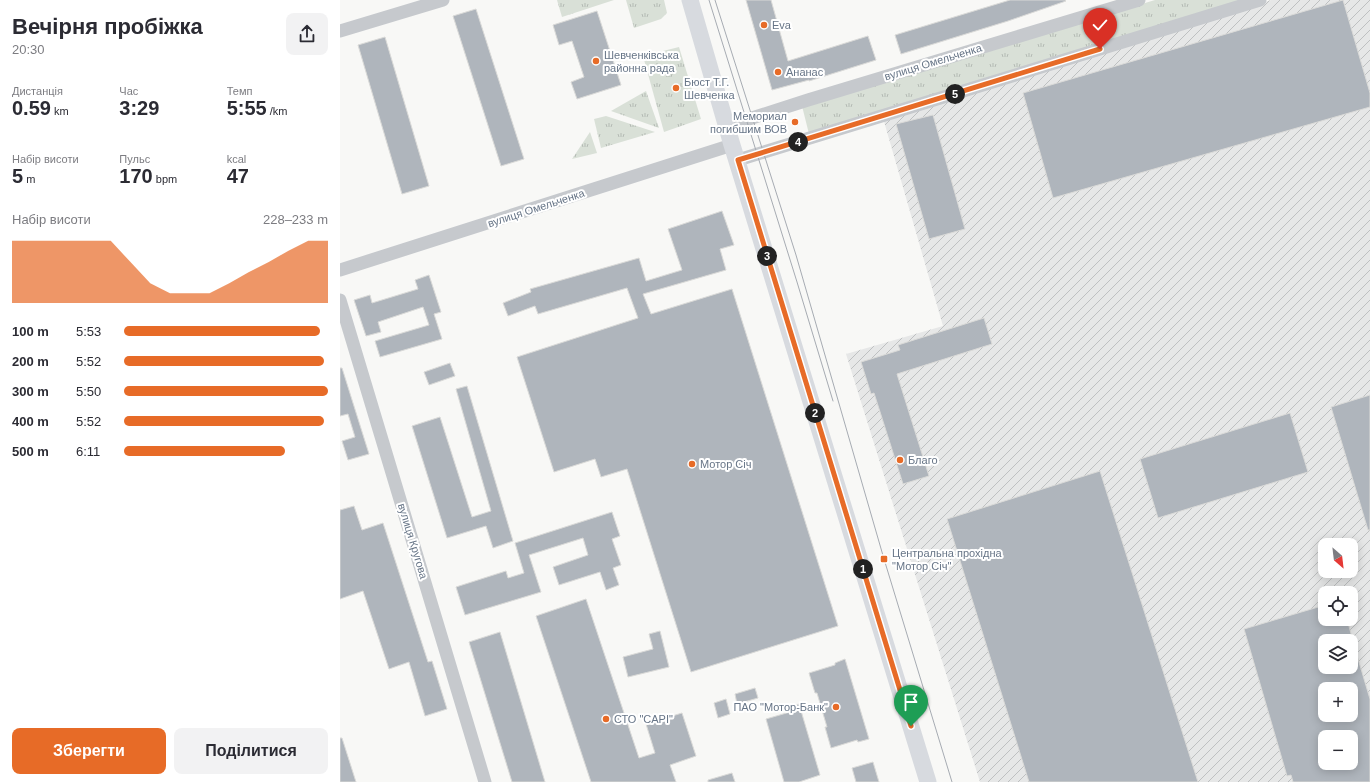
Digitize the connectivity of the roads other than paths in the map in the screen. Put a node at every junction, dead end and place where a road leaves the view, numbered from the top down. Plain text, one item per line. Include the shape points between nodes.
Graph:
1 (443, 0) edge
2 (690, 0) edge
3 (1139, 0) edge
4 (1260, 0) edge
5 (340, 31) edge
6 (727, 126) junction
7 (735, 153) junction
8 (340, 270) edge
9 (340, 300) edge
10 (485, 782) edge
11 (928, 782) edge

1 - 5 street
2 - 6 main road
3 - 6 street, вулиця Омельченка
4 - 7 street, вулиця Омельченка
6 - 7 main road
7 - 8 street, вулиця Омельченка
7 - 11 main road
9 - 10 street, вулиця Кругова

